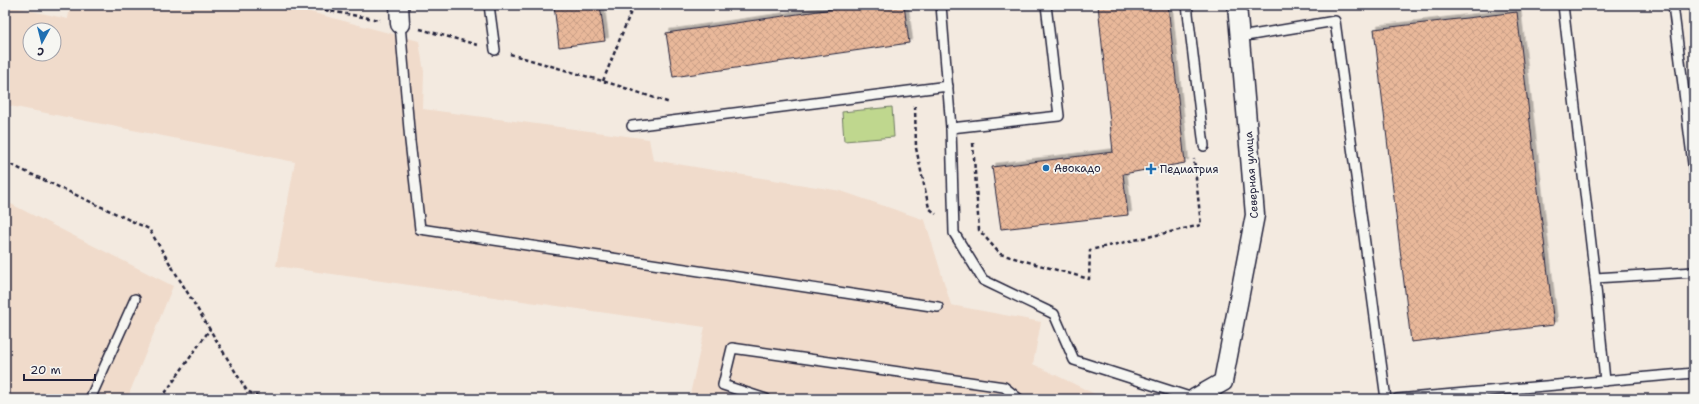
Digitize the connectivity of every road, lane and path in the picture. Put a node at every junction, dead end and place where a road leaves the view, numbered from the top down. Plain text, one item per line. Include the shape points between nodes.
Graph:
1 (297, 5) edge
2 (399, 5) edge
3 (489, 5) edge
4 (631, 5) edge
5 (941, 5) edge
6 (1046, 5) edge
7 (1187, 5) edge
8 (1237, 5) edge
9 (1563, 5) edge
10 (1673, 5) edge
11 (400, 24) junction
12 (1240, 37) junction
13 (495, 50) dead end
14 (603, 81) dead end
15 (616, 85) dead end
16 (948, 86) junction
17 (914, 90) junction
18 (638, 93) dead end
19 (632, 126) dead end
20 (972, 126) junction
21 (951, 128) junction
22 (1204, 146) dead end
23 (1193, 154) dead end
24 (5, 162) edge
25 (1694, 172) edge
26 (954, 233) junction
27 (1694, 272) edge
28 (1595, 278) junction
29 (135, 299) dead end
30 (938, 306) dead end
31 (210, 330) junction
32 (1694, 373) edge
33 (1605, 381) junction
34 (90, 399) edge
35 (161, 399) edge
36 (264, 399) edge
37 (766, 399) edge
38 (1019, 399) edge
39 (1194, 399) edge
40 (1386, 399) edge
41 (1397, 399) edge

1 - 11 path
2 - 11 street
3 - 13 lane
4 - 14 path via 630,14
5 - 16 lane
6 - 20 lane via 1059,116
7 - 22 lane
8 - 12 street, Северная улица
9 - 28 lane
10 - 25 lane
11 - 30 lane via 420,229
12 - 39 street, Северная улица via 1255,215 1223,382
12 - 40 lane via 1335,22
15 - 18 path
16 - 17 lane
16 - 21 lane
17 - 19 lane
17 - 26 path via 916,148 929,208
20 - 21 lane
20 - 23 path via 979,230 1000,254 1089,279 1090,250 1201,225
21 - 26 lane
24 - 31 path via 149,229
26 - 39 lane via 983,280 1054,314 1074,360
27 - 28 lane
28 - 33 lane
29 - 34 lane
31 - 35 path
31 - 36 path via 247,391
32 - 33 lane
33 - 41 lane
37 - 38 lane via 723,385 732,348 1004,387

